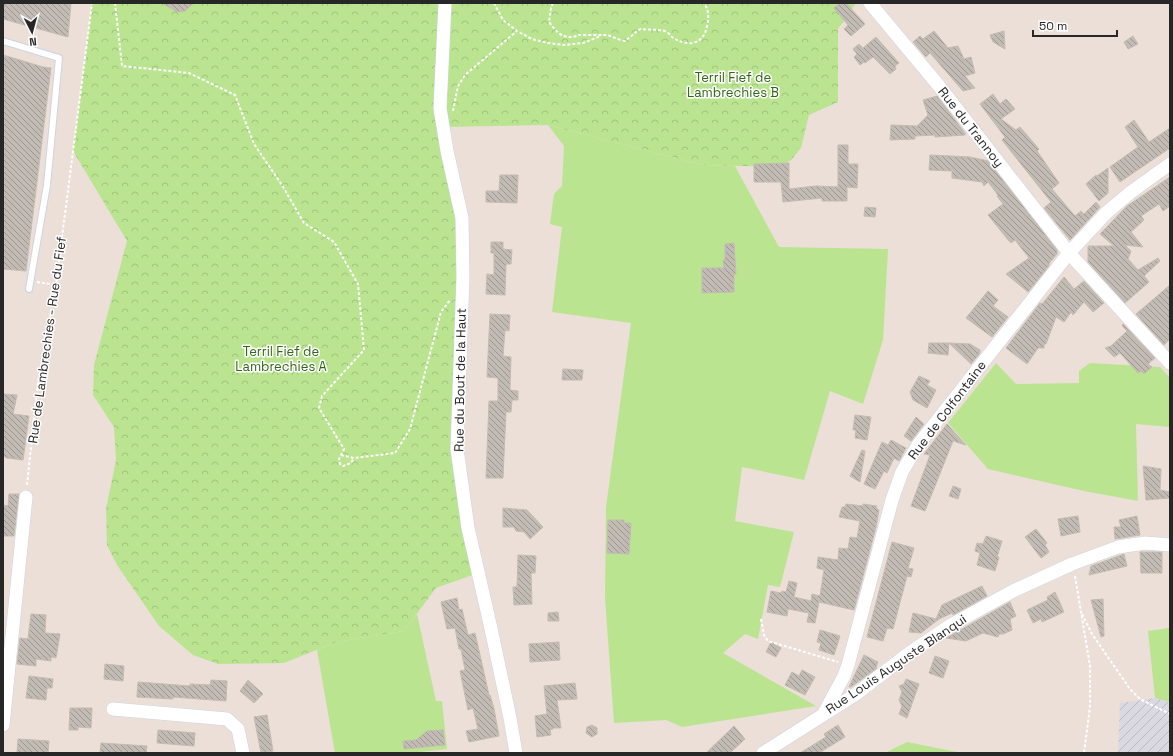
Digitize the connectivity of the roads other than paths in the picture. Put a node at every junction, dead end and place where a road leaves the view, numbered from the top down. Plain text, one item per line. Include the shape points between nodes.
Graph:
1 (445, 3) edge
2 (870, 3) edge
3 (3, 42) edge
4 (1170, 164) edge
5 (1069, 253) junction
6 (29, 289) dead end
7 (1170, 363) edge
8 (26, 497) road end
9 (1170, 545) edge
10 (113, 709) dead end
11 (822, 715) junction
12 (3, 725) edge
13 (243, 753) edge
14 (516, 753) edge
15 (763, 753) edge

1 - 14 street, Rue du Bout de la Haut via 440,108 462,218 463,277 457,448 468,528 494,639
2 - 5 street, Rue du Trannoy via 939,86
3 - 6 lane via 59,58 47,185
4 - 5 street, Rue de Colfontaine via 1106,213
5 - 7 street, Rue du Trannoy
5 - 11 street, Rue de Colfontaine via 918,445 902,472 892,500 848,665
8 - 12 street
9 - 11 street, Rue Louis Auguste Blanqui via 1145,543 1118,547 1013,590 951,624 856,694
10 - 13 street via 227,719 238,729
11 - 15 street, Rue Louis Auguste Blanqui

